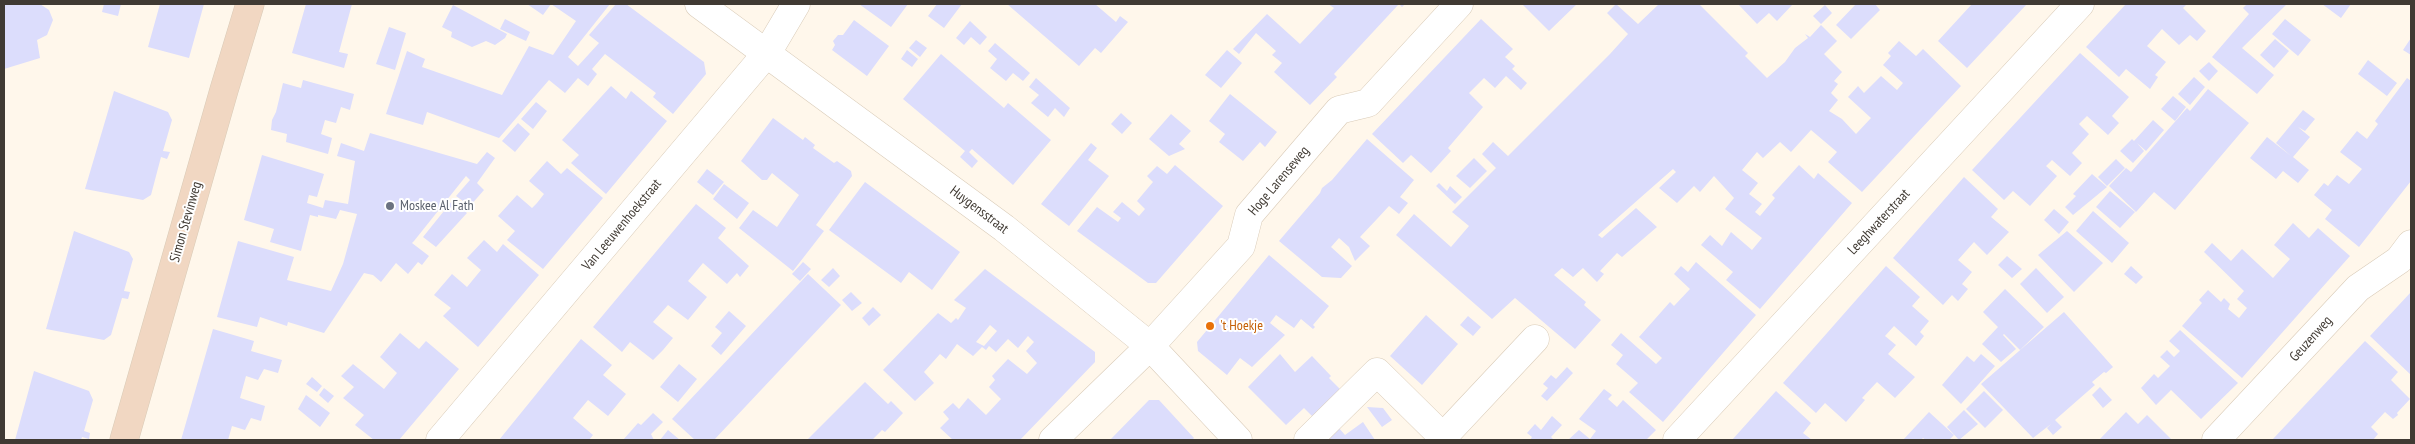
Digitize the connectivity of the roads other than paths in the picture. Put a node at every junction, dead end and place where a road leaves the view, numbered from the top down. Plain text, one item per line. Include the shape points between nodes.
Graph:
1 (250, 4) edge
2 (699, 4) edge
3 (796, 4) edge
4 (1459, 4) edge
5 (2080, 4) edge
6 (767, 53) junction
7 (2411, 244) edge
8 (1535, 339) dead end
9 (1150, 346) junction
10 (1444, 439) edge
11 (124, 440) edge
12 (440, 440) edge
13 (1053, 440) edge
14 (1238, 440) edge
15 (1308, 440) edge
16 (1677, 440) edge
17 (2216, 440) edge

1 - 11 street, Simon Stevinweg
2 - 6 street, Huygensstraat
3 - 6 street, Van Leeuwenhoekstraat
4 - 9 street, Hoge Larenseweg via 1368,103 1340,110 1248,214 1241,246
5 - 16 street, Leeghwaterstraat
6 - 9 street, Huygensstraat via 1004,228
6 - 12 street, Van Leeuwenhoekstraat
7 - 17 street, Geuzenweg via 2399,260 2358,288
8 - 10 street
9 - 13 street, Hoge Larenseweg
9 - 14 street, Huygensstraat
10 - 15 street via 1377,372

